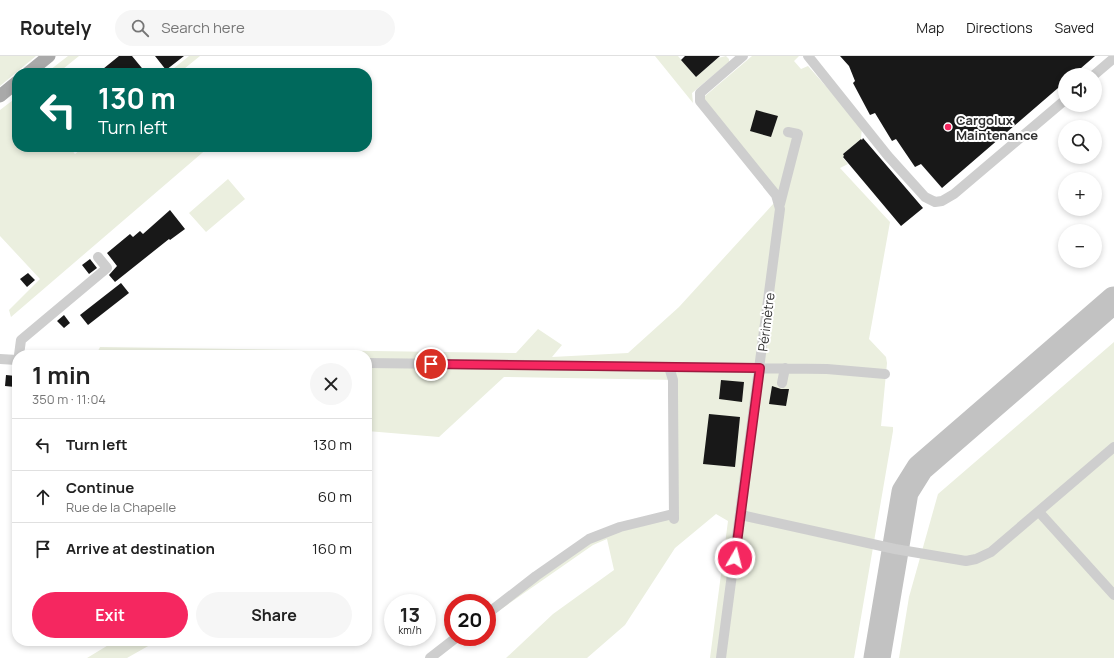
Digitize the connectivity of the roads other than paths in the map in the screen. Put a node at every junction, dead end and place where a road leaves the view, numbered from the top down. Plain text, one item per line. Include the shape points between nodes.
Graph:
1 (49, 56) edge
2 (743, 56) edge
3 (808, 56) edge
4 (1114, 58) edge
5 (34, 68) edge
6 (1102, 68) edge
7 (12, 86) edge
8 (0, 96) edge
9 (1058, 106) edge
10 (788, 132) dead end
11 (780, 204) junction
12 (98, 257) dead end
13 (20, 350) edge
14 (0, 359) edge
15 (12, 360) edge
16 (372, 363) edge
17 (669, 367) junction
18 (760, 368) junction
19 (785, 368) junction
20 (885, 374) dead end
21 (782, 383) dead end
22 (1114, 447) edge
23 (1039, 512) junction
24 (741, 515) junction
25 (1114, 595) edge
26 (496, 607) edge
27 (445, 646) edge
28 (430, 658) edge
29 (721, 658) edge

1 - 5 main road
2 - 11 street via 700,93 700,101 776,195
3 - 9 street via 888,156 925,197 935,202 954,194
4 - 6 street
7 - 8 main road
10 - 11 street, Périmètre via 798,134
11 - 18 street, Périmètre
12 - 13 street via 107,268 21,340
14 - 15 street
16 - 17 street
17 - 18 street
17 - 26 street via 673,380 674,517 620,527 589,539
18 - 19 street
18 - 24 street, Périmètre
19 - 20 street
19 - 21 street
22 - 23 street
23 - 24 street via 991,552 966,561 896,549
23 - 25 street
24 - 29 street, Périmètre
27 - 28 street

